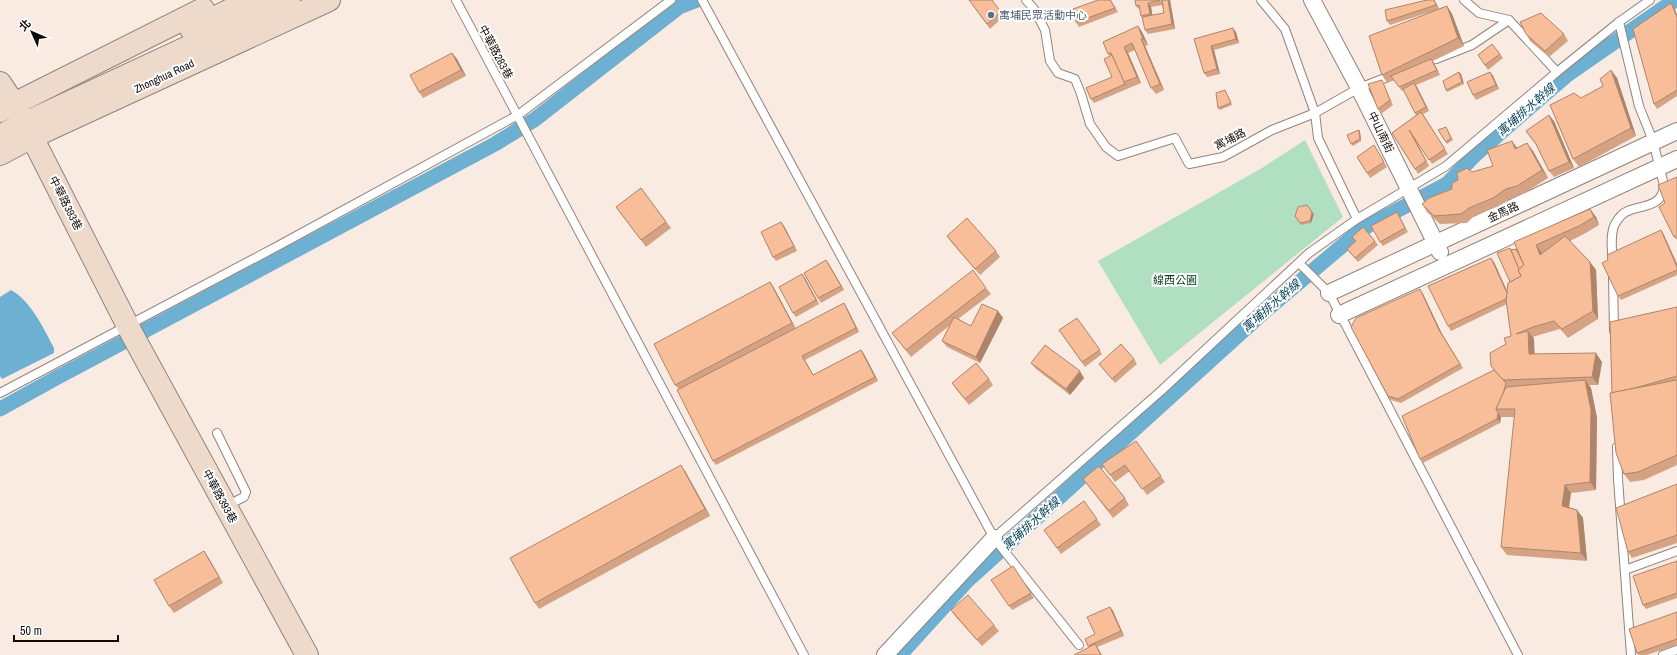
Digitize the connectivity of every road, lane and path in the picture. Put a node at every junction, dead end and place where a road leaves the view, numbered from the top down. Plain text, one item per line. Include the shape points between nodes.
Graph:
1 (222, 0) edge
2 (251, 0) edge
3 (289, 0) edge
4 (329, 0) edge
5 (456, 0) edge
6 (671, 0) edge
7 (702, 0) edge
8 (1026, 0) edge
9 (1261, 0) edge
10 (1312, 0) edge
11 (1464, 0) edge
12 (1650, 0) edge
13 (1509, 20) junction
14 (1619, 22) junction
15 (1430, 61) edge
16 (1402, 72) edge
17 (1557, 72) junction
18 (0, 83) edge
19 (1359, 88) junction
20 (1315, 113) junction
21 (518, 115) junction
22 (18, 117) edge
23 (0, 123) edge
24 (1677, 131) edge
25 (0, 136) edge
26 (1653, 141) junction
27 (0, 154) edge
28 (1677, 159) edge
29 (1659, 167) junction
30 (1408, 188) junction
31 (1357, 219) junction
32 (1436, 243) junction
33 (1299, 263) junction
34 (1446, 265) junction
35 (1329, 293) junction
36 (1339, 315) junction
37 (130, 331) junction
38 (1615, 342) edge
39 (0, 393) edge
40 (217, 433) dead end
41 (1617, 440) edge
42 (226, 506) junction
43 (994, 538) junction
44 (1677, 552) edge
45 (1624, 570) junction
46 (1080, 645) dead end
47 (1677, 650) edge
48 (307, 655) edge
49 (804, 655) edge
50 (885, 655) edge
51 (1518, 655) edge
52 (1631, 655) edge
53 (1663, 655) edge

1 - 22 main road, Zhonghua Road
2 - 22 main road, Zhonghua Road
3 - 22 main road, Zhonghua Road
4 - 22 main road, Zhonghua Road
5 - 21 lane, 中華路283巷
6 - 21 lane
7 - 43 lane
8 - 20 lane, 寓埔路 via 1045,30 1050,61 1058,73 1075,79 1090,124 1106,147 1118,156 1175,138 1189,164 1223,158 1272,130
9 - 20 lane via 1285,29
10 - 19 street, 中山南街
11 - 13 lane via 1479,13
12 - 14 lane
13 - 15 lane via 1472,45
13 - 17 lane
14 - 17 lane
14 - 26 lane via 1639,106
16 - 19 lane, 寓埔路
17 - 30 lane via 1446,166
18 - 22 main road, 中華路393巷
19 - 20 lane, 寓埔路
19 - 30 street, 中山南街
20 - 31 lane via 1318,138
21 - 37 lane via 276,247
21 - 49 lane, 中華路283巷
22 - 23 main road, Zhonghua Road
22 - 25 main road, Zhonghua Road
22 - 27 main road, Zhonghua Road
22 - 37 main road, 中華路393巷
24 - 26 street, 金馬路
26 - 29 lane
26 - 32 street, 金馬路
28 - 29 street
29 - 34 street
29 - 38 lane via 1664,186 1661,196 1653,204 1625,212 1614,226 1612,238
30 - 31 lane
30 - 32 street, 中山南街
31 - 33 lane
32 - 34 street, 中山南街
32 - 35 street, 金馬路
33 - 35 lane
33 - 43 lane via 1168,385
34 - 36 street
35 - 36 lane
36 - 51 lane
37 - 39 lane
37 - 42 main road, 中華路393巷
40 - 42 lane via 246,492 244,497
41 - 45 lane
42 - 48 main road, 中華路393巷
43 - 46 lane
43 - 50 street
44 - 45 lane
45 - 52 lane
47 - 53 lane

